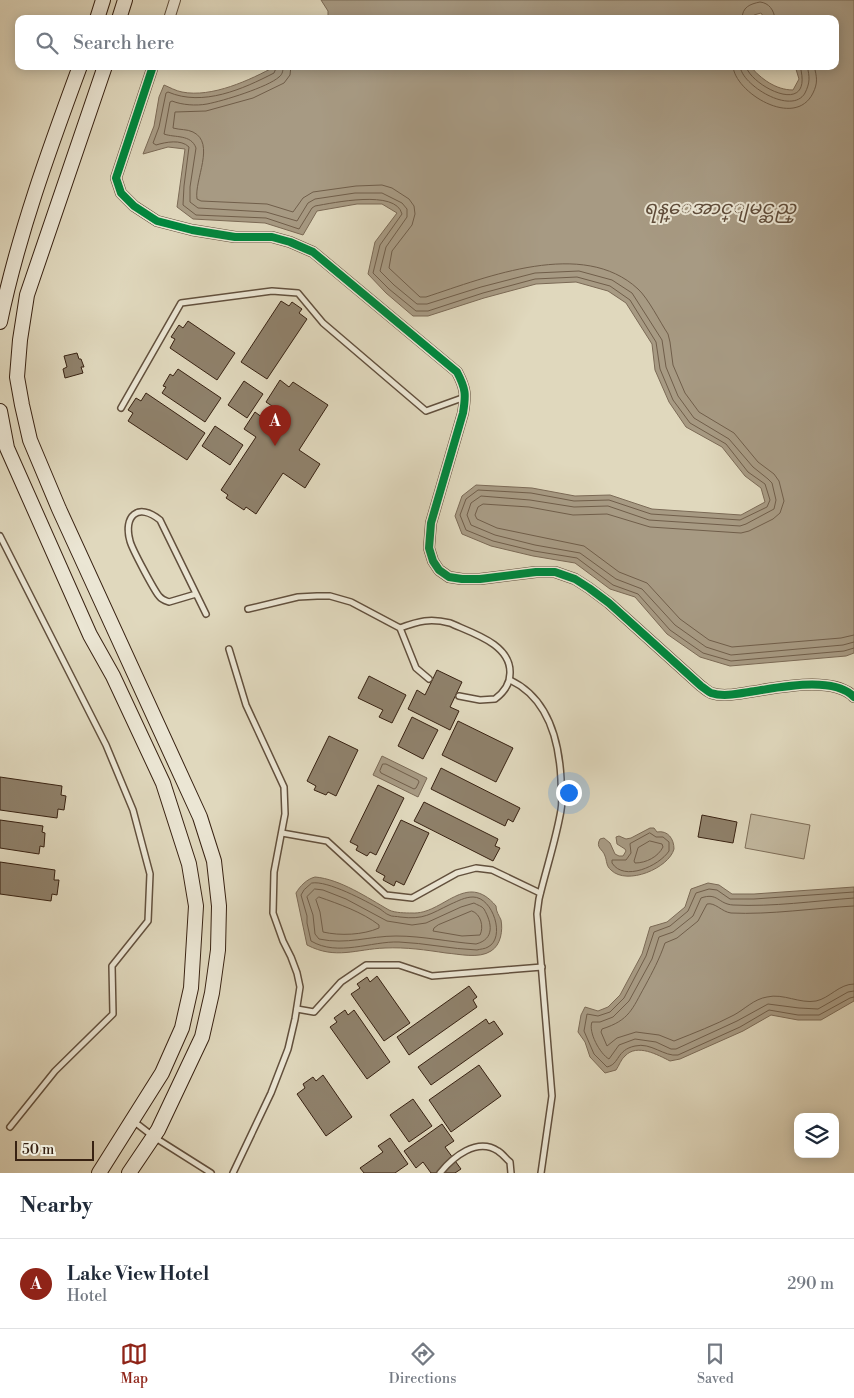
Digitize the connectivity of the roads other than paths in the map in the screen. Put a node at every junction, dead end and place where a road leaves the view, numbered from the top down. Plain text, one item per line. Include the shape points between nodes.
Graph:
1 (103, 0) edge
2 (125, 0) edge
3 (176, 0) edge
4 (98, 15) edge
5 (120, 15) edge
6 (170, 15) edge
7 (79, 70) edge
8 (104, 70) edge
9 (152, 70) edge
10 (0, 322) edge
11 (466, 397) junction
12 (121, 408) dead end
13 (0, 411) edge
14 (0, 536) edge
15 (196, 594) junction
16 (248, 609) dead end
17 (206, 614) dead end
18 (400, 628) junction
19 (229, 649) dead end
20 (429, 679) dead end
21 (510, 680) junction
22 (459, 696) dead end
23 (854, 697) edge
24 (282, 833) junction
25 (540, 893) junction
26 (542, 967) junction
27 (297, 1009) junction
28 (132, 1120) junction
29 (10, 1126) dead end
30 (154, 1137) junction
31 (99, 1173) edge
32 (129, 1173) edge
33 (210, 1173) edge
34 (233, 1173) edge
35 (440, 1173) edge
36 (511, 1173) edge
37 (541, 1173) edge

1 - 4 main road
2 - 5 main road
3 - 6 street
7 - 10 main road via 34,200
8 - 30 main road via 27,295 17,377 30,440 186,783 214,861 219,906 218,950 212,993 202,1037
9 - 11 street via 116,178 121,193 134,206 157,220 235,237 272,237 313,252 457,372
11 - 12 lane via 426,411 323,323 298,293 272,291 180,303
11 - 23 street via 431,523 429,548 439,570 449,577 462,579 555,572 575,579 608,603 710,692 732,695 798,685 836,687
13 - 28 main road via 8,448 90,635 163,783 189,864 196,906 191,988 182,1028 162,1073
14 - 29 lane via 106,745 133,810 150,874 148,921 112,966 113,1014 55,1071
15 - 15 lane via 160,520 145,511 132,515 127,526 130,542 159,597 169,602
15 - 17 lane
16 - 18 lane via 298,597 330,596 351,602
18 - 20 lane via 416,668
18 - 21 lane via 430,620 450,623 486,640 506,658
19 - 24 lane via 246,705 284,787
21 - 22 lane via 495,699
21 - 25 lane via 523,686 542,706 556,740 560,766 561,808
24 - 25 lane via 327,841 386,895 412,898 457,873 476,868 492,870
24 - 27 lane via 274,872 273,913 297,973 300,988
25 - 26 lane via 537,928
26 - 27 lane via 432,976 399,965 366,965 341,982 314,1012
26 - 37 lane via 552,1096
27 - 34 lane via 288,1049 271,1093
28 - 30 lane
28 - 31 main road
30 - 32 main road
30 - 33 lane
35 - 36 lane via 448,1162 464,1151 480,1146 497,1150 510,1162

